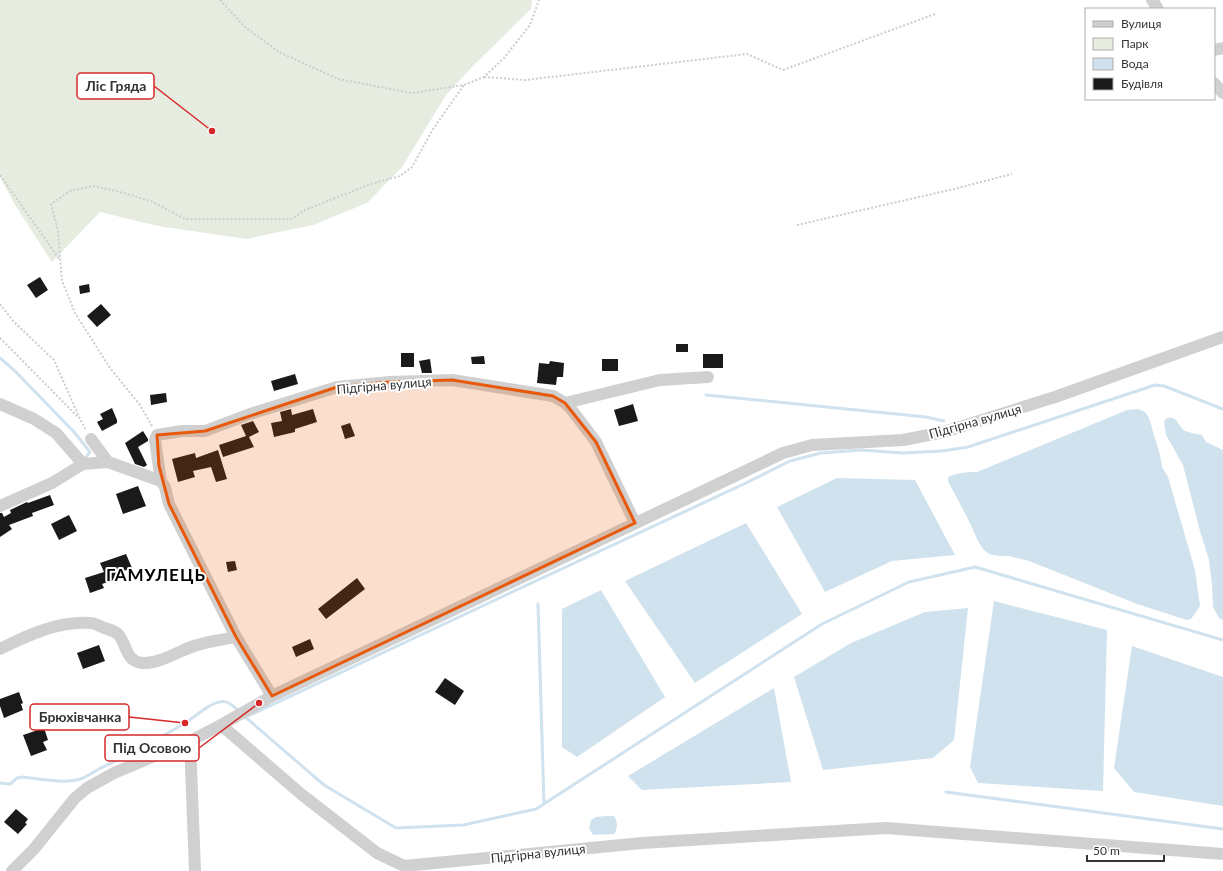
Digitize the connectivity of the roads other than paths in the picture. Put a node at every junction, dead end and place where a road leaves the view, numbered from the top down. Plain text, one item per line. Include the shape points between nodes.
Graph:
1 (1215, 84) edge
2 (1223, 93) edge
3 (1223, 337) edge
4 (708, 377) dead end
5 (565, 403) junction
6 (0, 404) edge
7 (91, 439) dead end
8 (108, 462) junction
9 (83, 464) junction
10 (161, 481) junction
11 (0, 506) edge
12 (636, 523) junction
13 (236, 637) junction
14 (0, 649) edge
15 (272, 696) junction
16 (221, 725) junction
17 (190, 740) junction
18 (1223, 854) edge
19 (12, 871) edge
20 (195, 871) edge

1 - 2 street
3 - 12 street, Підгірна вулиця via 1055,397 944,432 903,440 812,445 783,453
4 - 5 street via 660,380
5 - 10 street, Підгірна вулиця via 552,396 452,380 337,387 205,431 157,435 155,440
5 - 12 street, Підгірна вулиця via 596,442
6 - 9 street via 34,419 56,433
7 - 8 street
8 - 9 street
8 - 10 street
9 - 11 street via 52,483
10 - 13 street via 169,504
12 - 15 street, Підгірна вулиця
13 - 14 street via 195,646 150,663 141,663 127,654 119,635 91,622 58,625
13 - 15 street
15 - 16 street, Підгірна вулиця
16 - 17 street, Підгірна вулиця
16 - 18 street, Підгірна вулиця via 301,794 377,853 404,866 642,843 886,828
17 - 19 street, Підгірна вулиця via 86,788
17 - 20 street

